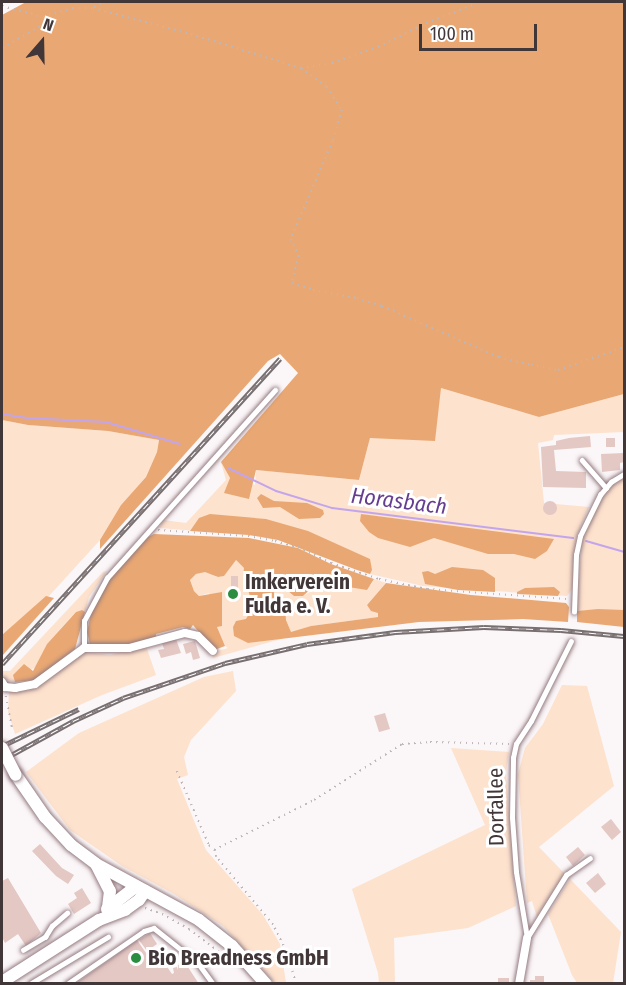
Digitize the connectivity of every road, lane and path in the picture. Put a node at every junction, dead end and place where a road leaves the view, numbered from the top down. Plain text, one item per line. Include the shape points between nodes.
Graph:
1 (103, 2) edge
2 (476, 4) dead end
3 (2, 6) edge
4 (93, 8) junction
5 (50, 14) junction
6 (2, 48) edge
7 (301, 68) junction
8 (624, 347) edge
9 (275, 390) dead end
10 (582, 460) dead end
11 (624, 474) edge
12 (606, 488) junction
13 (150, 529) junction
14 (574, 600) junction
15 (574, 612) dead end
16 (571, 641) dead end
17 (84, 648) junction
18 (213, 651) dead end
19 (3, 684) edge
20 (12, 727) dead end
21 (516, 744) junction
22 (2, 748) edge
23 (177, 771) dead end
24 (214, 850) junction
25 (590, 858) dead end
26 (96, 864) junction
27 (140, 889) junction
28 (139, 906) dead end
29 (108, 908) junction
30 (67, 913) dead end
31 (99, 920) junction
32 (108, 938) dead end
33 (528, 938) junction
34 (23, 950) dead end
35 (235, 964) dead end
36 (2, 982) edge
37 (30, 984) edge
38 (67, 984) edge
39 (213, 984) edge
40 (266, 984) edge
41 (296, 984) edge
42 (519, 984) edge

1 - 4 path
2 - 7 path via 426,23 378,48
3 - 5 path via 43,17
4 - 5 path
4 - 7 path
5 - 6 path via 44,24
7 - 8 path via 327,87 342,110 333,141 291,239 299,256 292,283 382,306 498,357 531,365 558,370
9 - 13 lane
10 - 12 lane
11 - 12 lane
12 - 14 lane via 580,536
13 - 14 path via 275,541 379,579 427,589
13 - 17 lane via 113,570 92,604 84,621
14 - 15 lane
16 - 21 lane, Dorfallee
17 - 18 street via 129,648 191,633
17 - 19 street via 35,684 15,688
19 - 20 path
21 - 24 path via 402,744 314,800
21 - 33 lane, Dorfallee via 511,775 512,818 516,872
22 - 26 main road, bridge via 45,817
23 - 24 path
24 - 41 path via 273,925
25 - 33 lane via 566,875
26 - 27 main road
26 - 29 main road via 110,891
27 - 29 main road
27 - 31 main road via 139,900
27 - 40 main road via 184,910 216,932
28 - 35 path via 189,928
29 - 31 main road
30 - 34 lane via 45,938
31 - 36 main road
32 - 37 lane
33 - 42 street, Dorfallee
38 - 39 lane via 154,928 198,963

